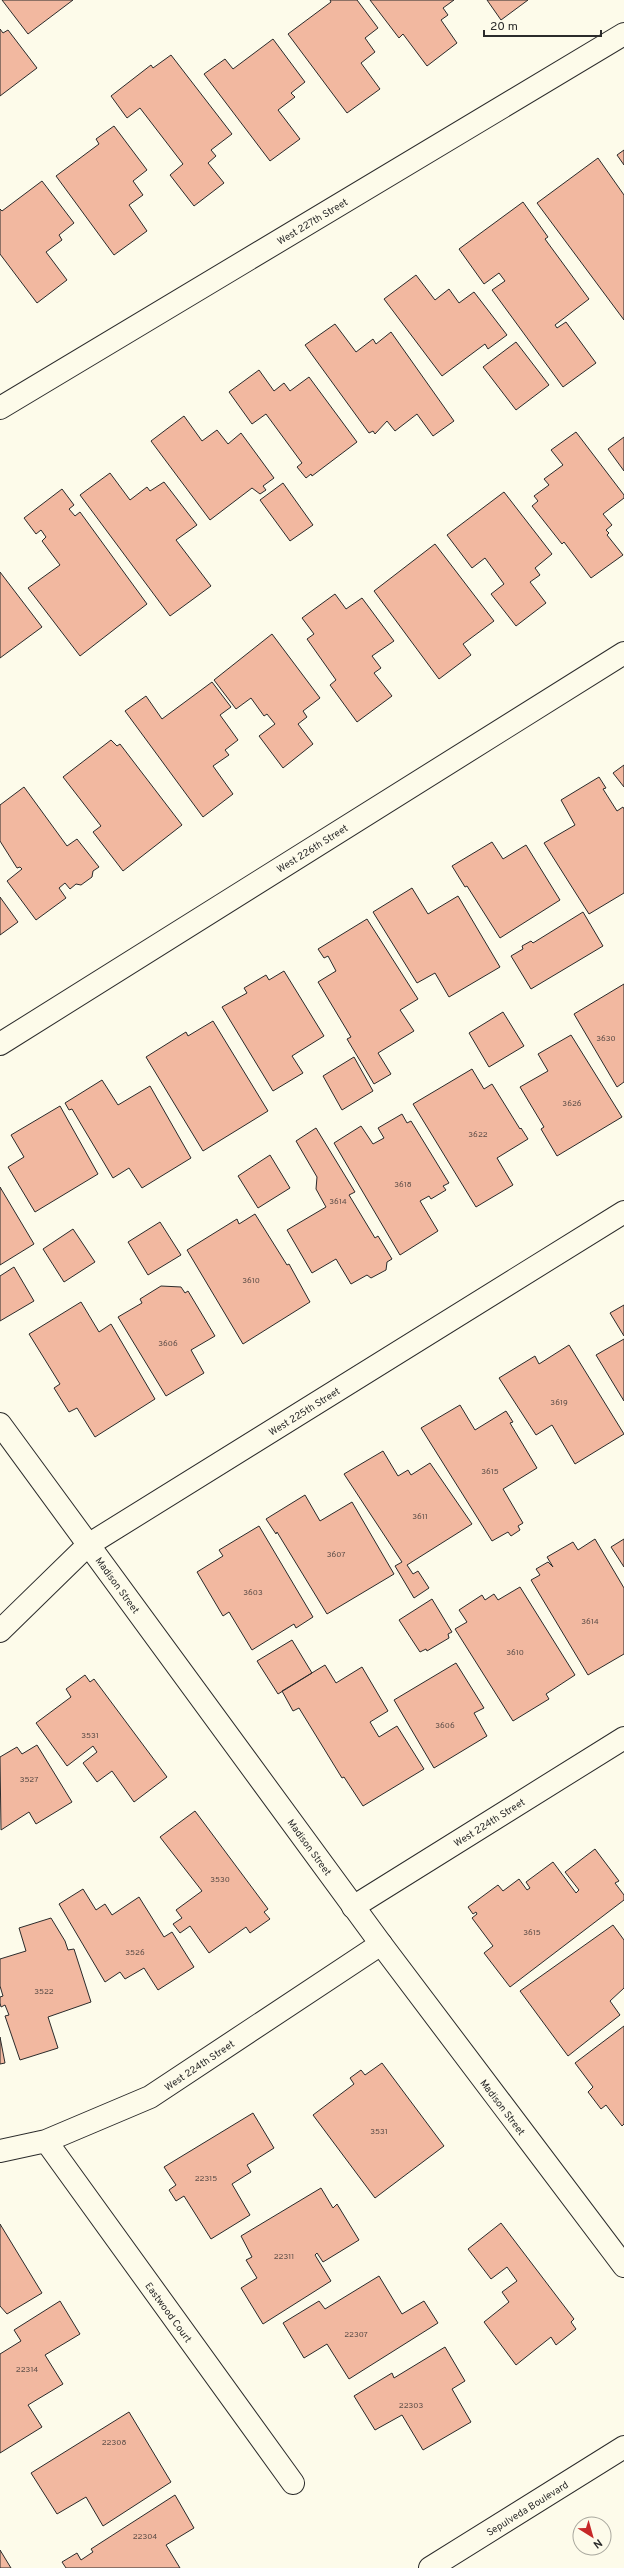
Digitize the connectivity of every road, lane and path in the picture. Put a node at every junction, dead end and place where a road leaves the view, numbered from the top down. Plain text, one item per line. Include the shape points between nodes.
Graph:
1 (624, 34) edge
2 (0, 408) edge
3 (624, 653) edge
4 (0, 1044) edge
5 (624, 1212) edge
6 (0, 1424) edge
7 (88, 1545) junction
8 (0, 1631) edge
9 (624, 1738) edge
10 (353, 1906) junction
11 (381, 1944) junction
12 (46, 2141) junction
13 (0, 2151) edge
14 (624, 2266) edge
15 (624, 2447) edge
16 (293, 2483) dead end
17 (430, 2568) edge

1 - 2 street, West 227th Street
3 - 4 street, West 226th Street
5 - 7 street, West 225th Street
6 - 7 street, Madison Street
7 - 8 street, West 225th Street
7 - 10 street, Madison Street
9 - 10 street, West 224th Street
10 - 11 street, Madison Street
11 - 12 street, West 224th Street via 150,2097
11 - 14 street, Madison Street
12 - 13 street, West 224th Street
12 - 16 street, Eastwood Court
15 - 17 street, Sepulveda Boulevard

